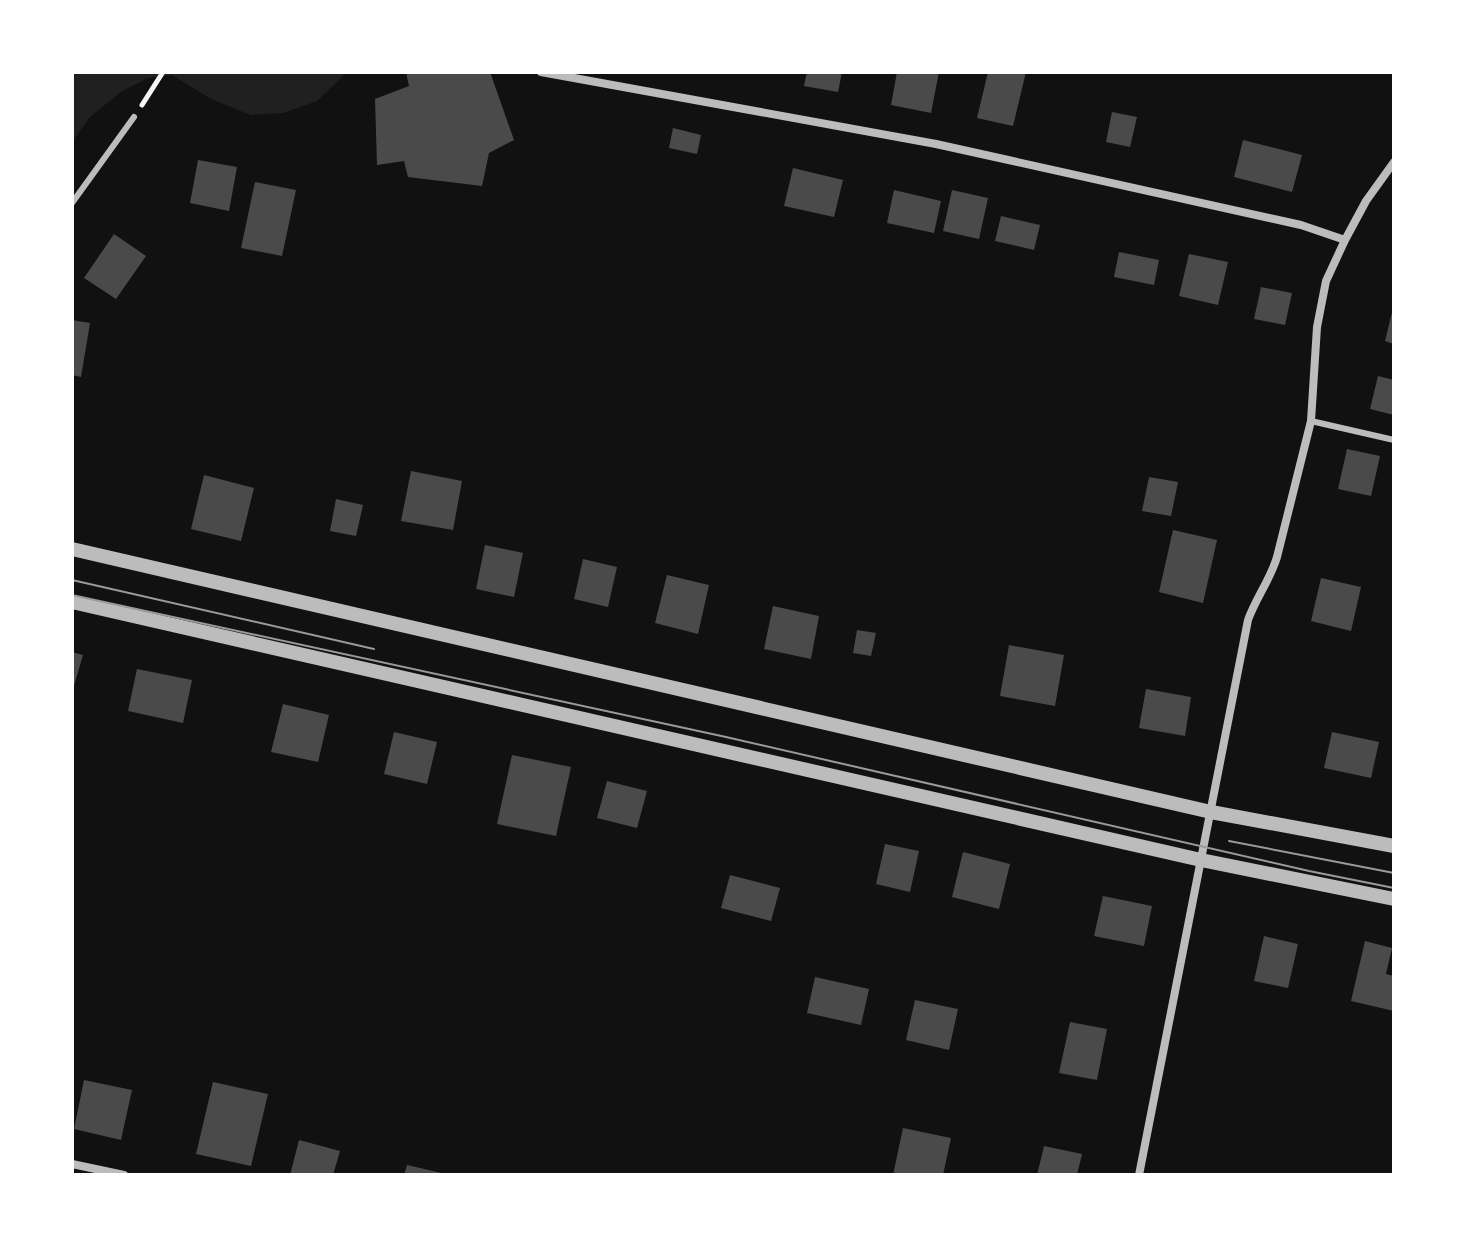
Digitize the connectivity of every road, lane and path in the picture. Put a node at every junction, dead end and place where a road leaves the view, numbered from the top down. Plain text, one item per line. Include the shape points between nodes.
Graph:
1 (163, 72) edge
2 (541, 72) edge
3 (134, 117) joint
4 (1394, 162) edge
5 (72, 203) edge
6 (1345, 240) junction
7 (1311, 421) junction
8 (1394, 440) edge
9 (72, 549) edge
10 (72, 602) edge
11 (1211, 812) junction
12 (1394, 846) edge
13 (1201, 860) junction
14 (1394, 899) edge
15 (72, 1164) edge
16 (124, 1175) edge
17 (1139, 1175) edge

1 - 3 path
2 - 6 street via 936,144 1301,225
3 - 5 lane
4 - 6 street
6 - 7 street via 1326,281 1317,327
7 - 8 lane
7 - 11 street via 1277,557 1248,620
9 - 11 street
10 - 13 street
11 - 12 street
11 - 13 street
13 - 14 street
13 - 17 street
15 - 16 street

